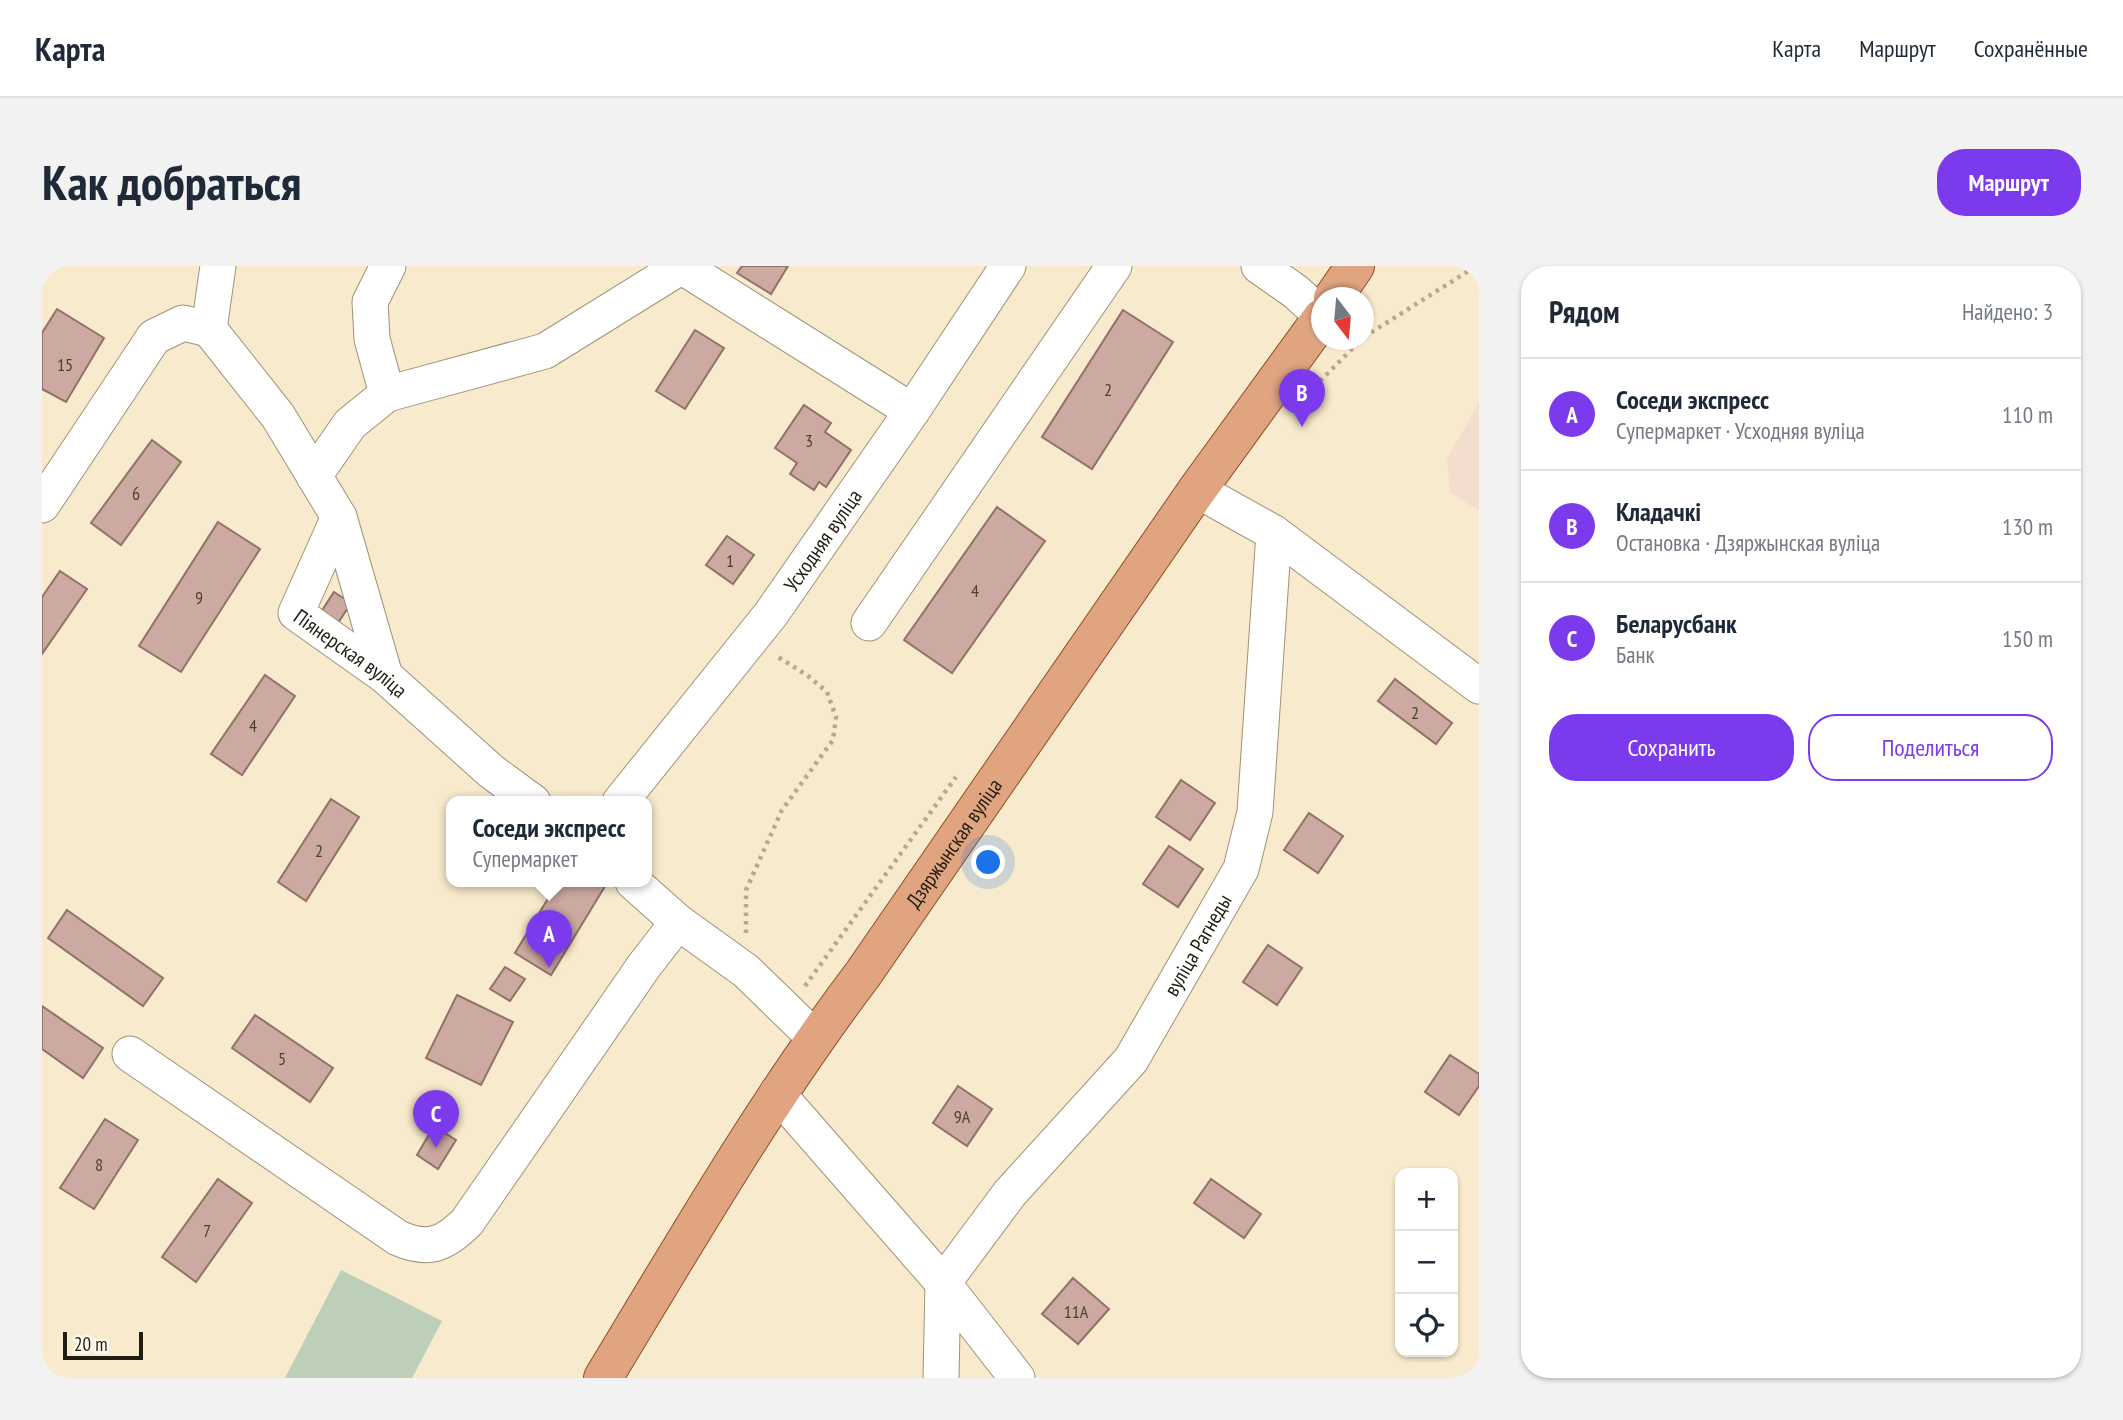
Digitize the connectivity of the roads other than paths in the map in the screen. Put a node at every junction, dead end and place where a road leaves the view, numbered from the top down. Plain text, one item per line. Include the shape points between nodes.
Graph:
1 (218, 266) edge
2 (388, 266) edge
3 (682, 266) edge
4 (1008, 266) edge
5 (1114, 266) edge
6 (1259, 266) edge
7 (1355, 266) edge
8 (1341, 287) edge
9 (1311, 307) edge
10 (209, 329) junction
11 (1311, 331) edge
12 (387, 394) junction
13 (912, 411) junction
14 (314, 476) junction
15 (1197, 490) junction
16 (42, 505) edge
17 (339, 517) junction
18 (1274, 533) junction
19 (869, 623) dead end
20 (385, 676) junction
21 (1479, 686) edge
22 (525, 796) edge
23 (625, 796) edge
24 (639, 887) edge
25 (678, 922) junction
26 (815, 1038) junction
27 (130, 1054) dead end
28 (777, 1093) junction
29 (943, 1283) junction
30 (603, 1378) edge
31 (942, 1378) edge
32 (1017, 1378) edge

1 - 10 street
2 - 12 street via 370,302 372,339
3 - 12 street via 545,351
3 - 13 street
4 - 13 street, Усходняя вуліца
5 - 19 street
6 - 9 street
7 - 8 main road
10 - 14 street via 278,416
10 - 16 street via 183,323 154,337
11 - 15 main road, Дзяржынская вуліца
12 - 14 street via 350,424
13 - 23 street, Усходняя вуліца via 771,614
14 - 17 street
15 - 18 street
15 - 26 main road, Дзяржынская вуліца
17 - 20 street
17 - 20 street, Піянерская вуліца via 296,613
18 - 21 street
18 - 29 street, вуліца Рагнеды via 1255,812 1241,869 1131,1060 1010,1194
20 - 22 street, Піянерская вуліца
24 - 25 street
25 - 26 street via 746,971
25 - 27 street via 467,1222 452,1237 433,1244 415,1246 398,1238
26 - 28 main road, Дзяржынская вуліца
28 - 29 street
28 - 30 main road, Дзяржынская вуліца
29 - 31 street
29 - 32 street

